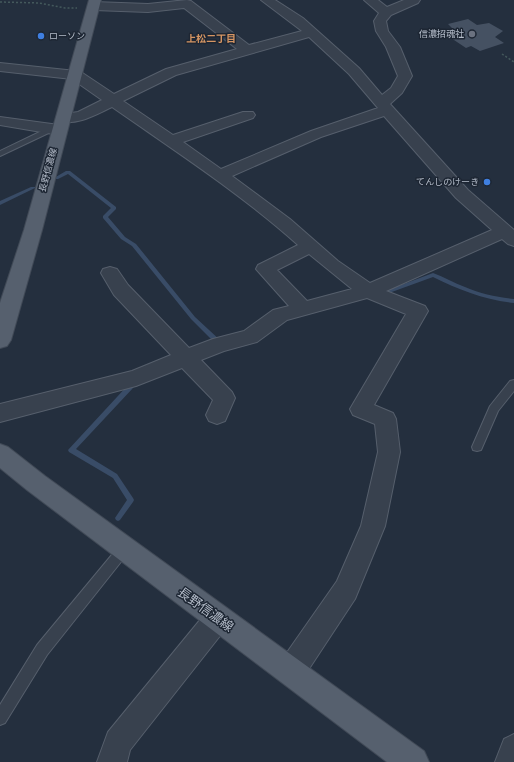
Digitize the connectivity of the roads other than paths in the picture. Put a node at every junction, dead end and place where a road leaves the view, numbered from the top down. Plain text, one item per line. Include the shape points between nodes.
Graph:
1 (267, 0) edge
2 (370, 0) edge
3 (414, 0) edge
4 (94, 3) edge
5 (386, 12) junction
6 (311, 32) junction
7 (247, 50) junction
8 (0, 67) edge
9 (76, 75) junction
10 (111, 100) junction
11 (384, 106) junction
12 (248, 115) dead end
13 (0, 121) edge
14 (58, 125) junction
15 (171, 141) junction
16 (0, 154) edge
17 (220, 175) junction
18 (509, 236) edge
19 (310, 246) junction
20 (110, 273) dead end
21 (368, 291) junction
22 (303, 308) junction
23 (0, 340) edge
24 (187, 358) junction
25 (514, 384) edge
26 (0, 413) edge
27 (217, 415) dead end
28 (477, 447) dead end
29 (0, 454) edge
30 (124, 549) junction
31 (218, 618) junction
32 (291, 671) junction
33 (0, 718) edge
34 (514, 749) edge
35 (112, 762) edge
36 (413, 762) edge
37 (510, 762) edge

1 - 6 street
2 - 5 street
3 - 5 street
4 - 7 street via 148,8 187,4
4 - 9 main road, 長野信濃線
5 - 11 street via 380,21 382,31 393,47 405,76
6 - 7 street
6 - 11 street via 354,71
7 - 10 street via 171,72
8 - 9 street
9 - 10 street
9 - 14 main road, 長野信濃線
10 - 14 street
10 - 15 street
11 - 17 street
11 - 18 street via 462,194
12 - 15 street
13 - 14 street
14 - 16 lane
14 - 23 main road, 長野信濃線 via 33,230
15 - 17 street
17 - 19 street
18 - 21 street
19 - 21 street
19 - 22 street via 265,269
20 - 24 street via 121,290
21 - 22 street
21 - 32 street via 418,311 361,409 385,419 389,452 373,526 346,590
22 - 24 street via 280,315 250,337 220,344
24 - 26 street via 136,378
24 - 27 street via 224,398
25 - 28 lane via 494,410
29 - 30 main road, 長野信濃線
30 - 31 main road, 長野信濃線
30 - 33 lane via 42,650
31 - 32 main road, 長野信濃線
31 - 35 street via 118,742
32 - 36 main road, 長野信濃線
34 - 37 street

